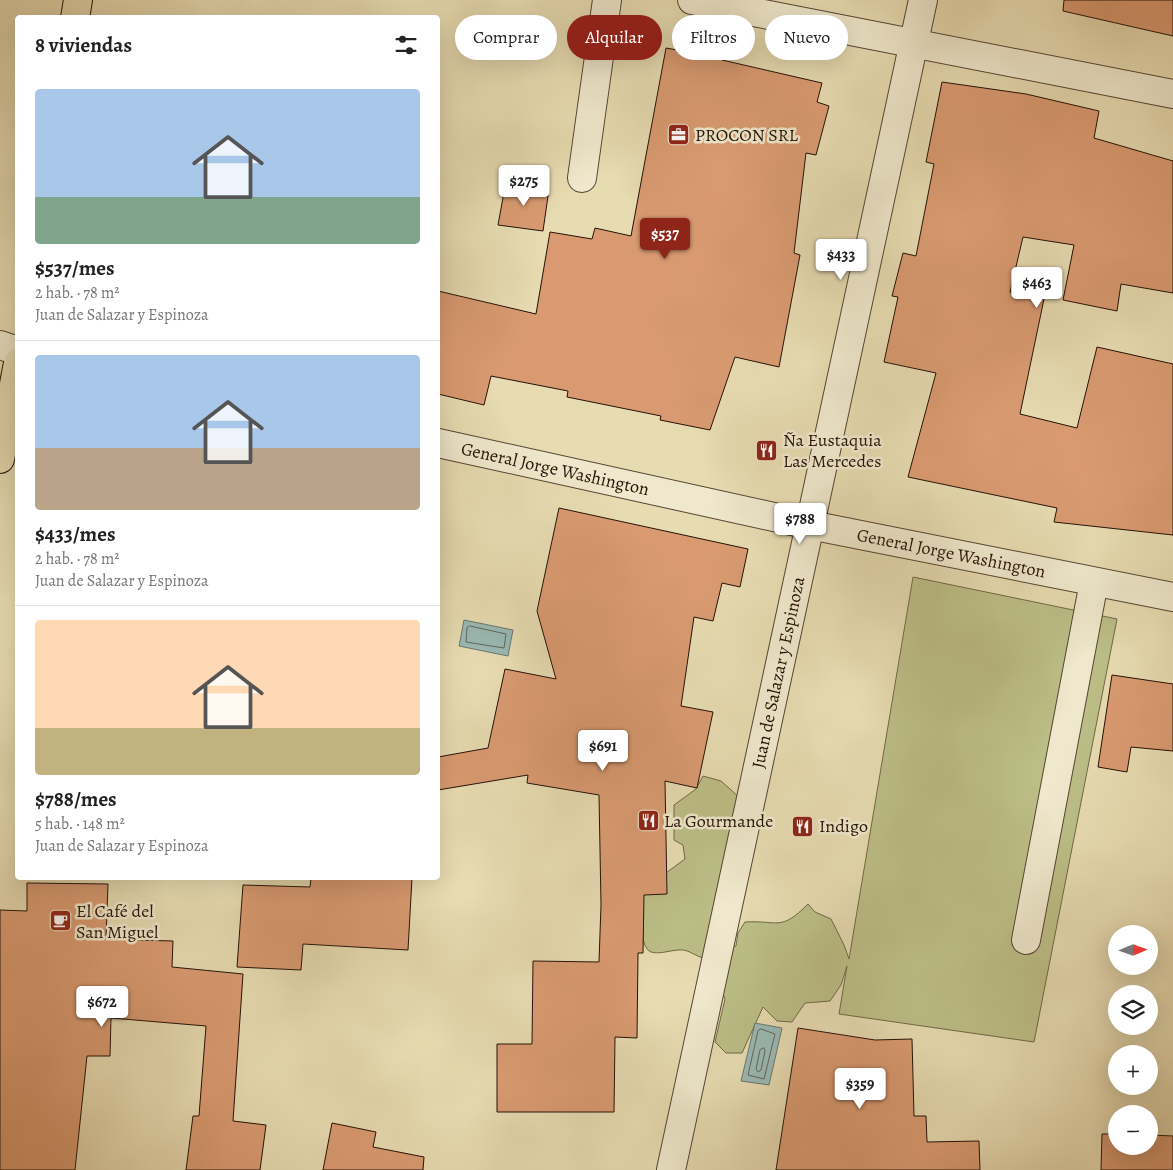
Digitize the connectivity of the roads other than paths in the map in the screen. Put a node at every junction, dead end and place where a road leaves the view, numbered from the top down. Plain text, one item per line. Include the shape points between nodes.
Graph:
1 (78, 0) edge
2 (607, 0) edge
3 (692, 0) edge
4 (923, 0) edge
5 (76, 15) edge
6 (913, 45) junction
7 (1173, 94) edge
8 (582, 178) dead end
9 (0, 345) edge
10 (15, 350) edge
11 (15, 379) edge
12 (440, 443) edge
13 (0, 459) edge
14 (810, 526) junction
15 (1094, 582) junction
16 (1173, 597) edge
17 (1026, 940) dead end
18 (671, 1170) edge

1 - 5 main road
2 - 8 street
3 - 6 street
4 - 6 street, Juan de Salazar y Espinoza
6 - 7 street
6 - 14 street, Juan de Salazar y Espinoza
9 - 10 street
11 - 13 main road
12 - 14 street, General Jorge Washington
14 - 15 street, General Jorge Washington
14 - 18 street, Juan de Salazar y Espinoza
15 - 16 street, General Jorge Washington
15 - 17 street

